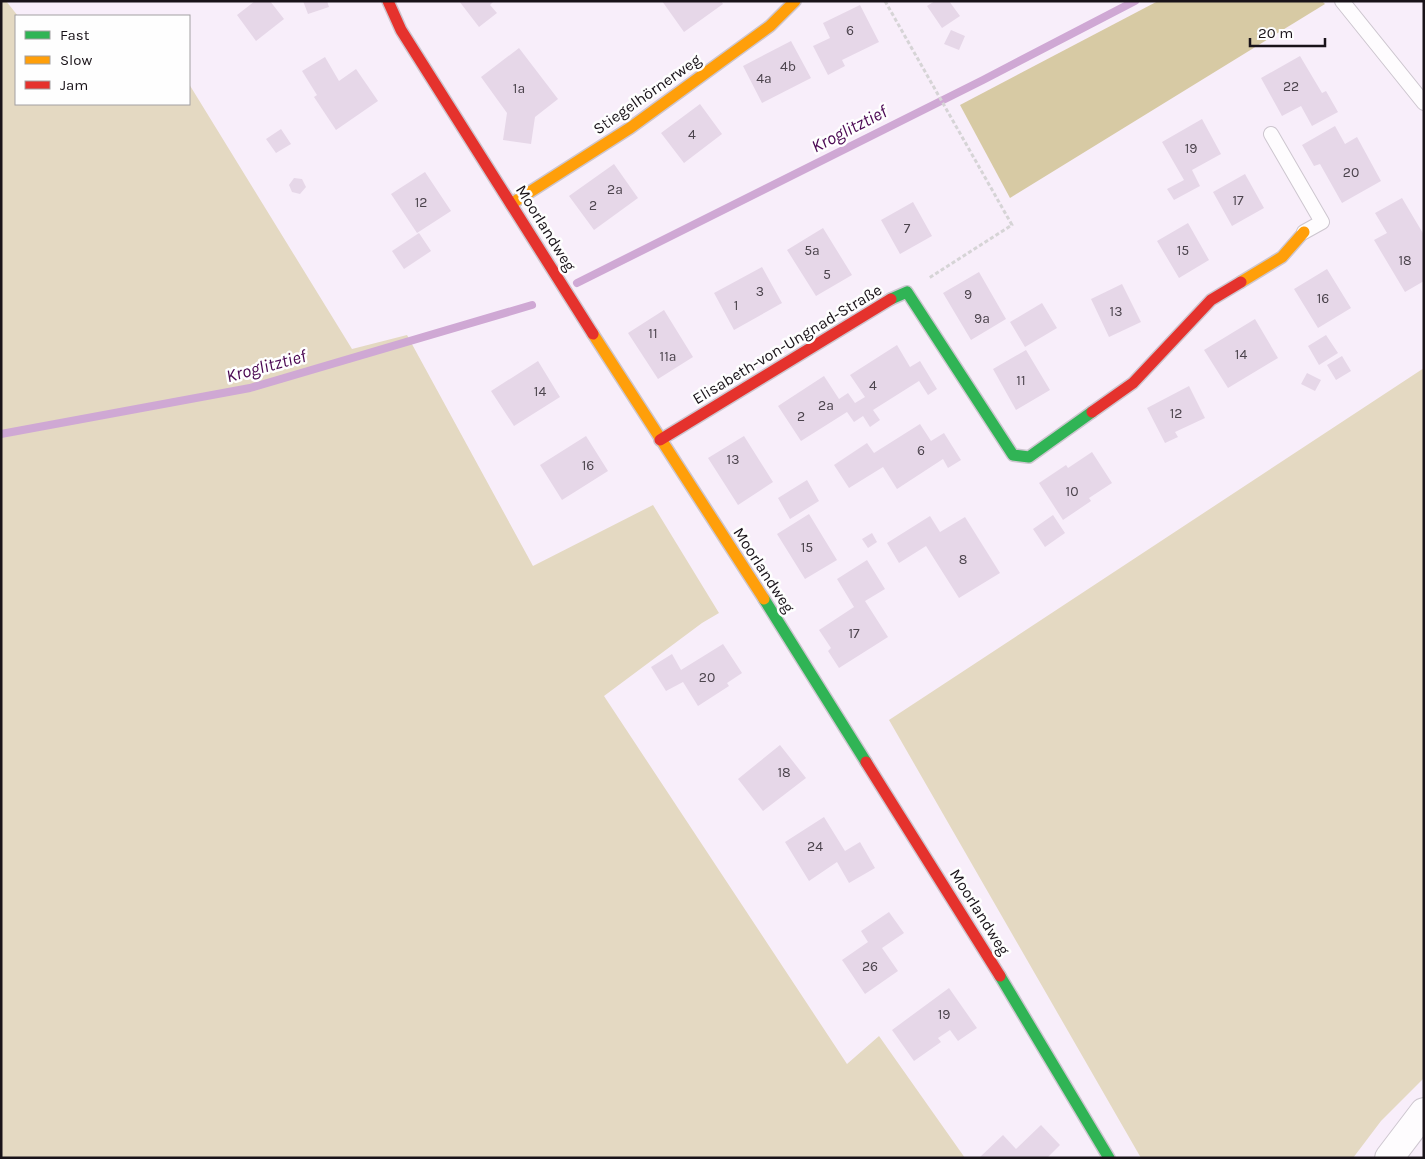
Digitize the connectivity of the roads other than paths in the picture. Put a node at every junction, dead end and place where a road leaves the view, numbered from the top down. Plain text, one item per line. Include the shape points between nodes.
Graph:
1 (388, 1) edge
2 (795, 1) edge
3 (1342, 1) edge
4 (1424, 103) edge
5 (1271, 134) dead end
6 (511, 204) junction
7 (1304, 232) joint
8 (660, 440) junction
9 (1424, 1112) edge
10 (1109, 1158) edge
11 (1389, 1158) edge

1 - 6 street, Moorlandweg via 401,30
2 - 6 street, Stiegelhörnerweg via 770,26 630,128
3 - 4 lane
5 - 7 lane via 1322,222
6 - 8 street, Moorlandweg
7 - 8 street, Elisabeth-von-Ungnad-Straße via 1282,257 1211,300 1133,383 1030,457 1013,455 907,292
8 - 10 street, Moorlandweg via 1016,1001
9 - 11 street

